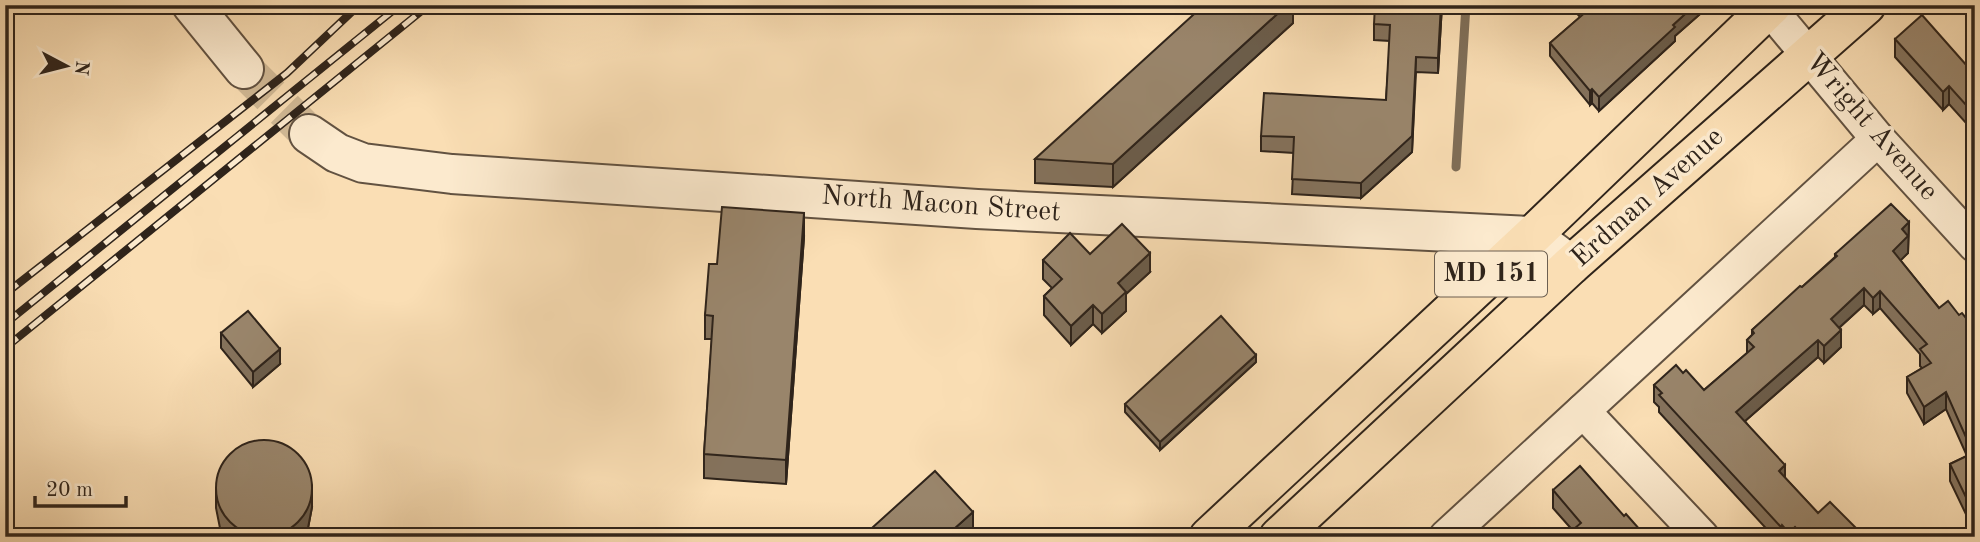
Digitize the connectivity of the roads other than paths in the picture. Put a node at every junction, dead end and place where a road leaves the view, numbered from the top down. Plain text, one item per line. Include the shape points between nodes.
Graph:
1 (192, 5) edge
2 (1866, 5) edge
3 (1770, 6) edge
4 (1809, 54) junction
5 (244, 69) tunnel mouth
6 (309, 134) tunnel mouth
7 (1878, 139) junction
8 (1532, 236) junction
9 (1975, 245) edge
10 (1571, 265) junction
11 (1583, 411) junction
12 (1209, 537) edge
13 (1279, 537) edge
14 (1446, 537) edge
15 (1702, 537) edge

1 - 5 street
2 - 4 main road, Erdman Avenue / MD 151
3 - 4 street, Wright Avenue
3 - 8 main road, Erdman Avenue / MD 151
4 - 7 street, Wright Avenue
4 - 10 main road, Erdman Avenue / MD 151
6 - 8 street, North Macon Street via 363,163 452,174 977,209
7 - 9 street, Wright Avenue
7 - 11 street
8 - 10 street
8 - 12 main road, Erdman Avenue / MD 151
10 - 13 main road, Erdman Avenue / MD 151
11 - 14 street
11 - 15 street

